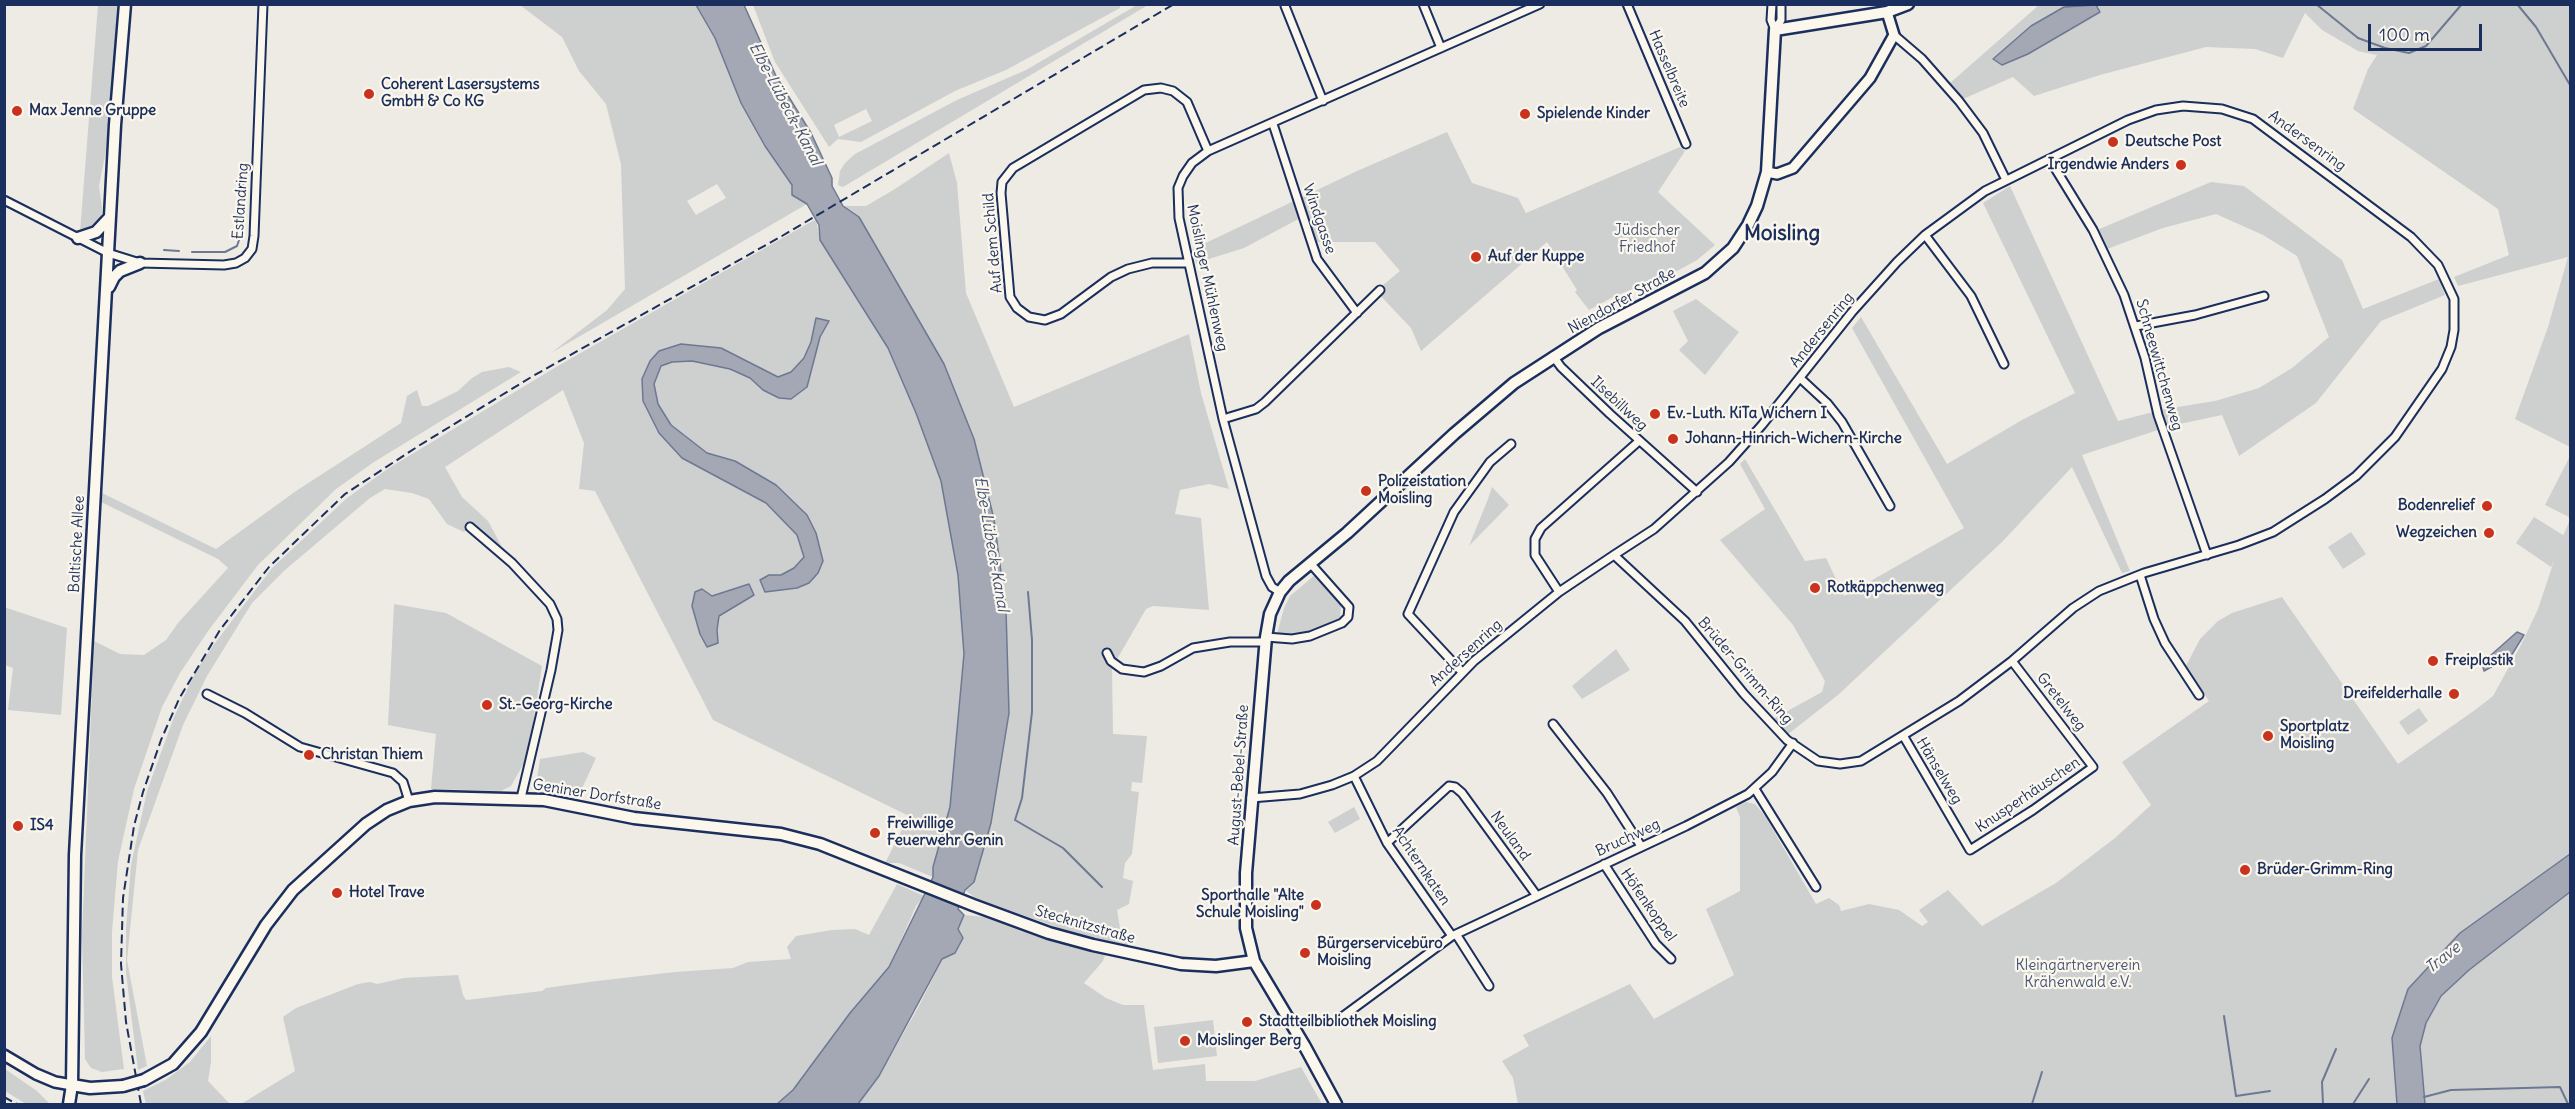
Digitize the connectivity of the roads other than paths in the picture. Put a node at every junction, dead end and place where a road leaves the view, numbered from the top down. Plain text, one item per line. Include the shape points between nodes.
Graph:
1 (125, 4) edge
2 (263, 4) edge
3 (1423, 4) edge
4 (1540, 4) edge
5 (1627, 4) edge
6 (1772, 4) edge
7 (1781, 4) edge
8 (1908, 4) edge
9 (1285, 6) dead end
10 (1887, 12) junction
11 (1775, 30) junction
12 (1894, 35) junction
13 (1441, 48) junction
14 (1323, 100) junction
15 (1273, 124) junction
16 (1686, 144) dead end
17 (1208, 151) junction
18 (2050, 160) junction
19 (1767, 172) junction
20 (2006, 180) junction
21 (4, 200) edge
22 (110, 217) junction
23 (1925, 235) junction
24 (78, 238) junction
25 (108, 253) junction
26 (140, 263) junction
27 (1188, 263) junction
28 (2448, 283) joint
29 (1380, 290) dead end
30 (106, 296) junction
31 (2264, 296) dead end
32 (1357, 313) junction
33 (2136, 326) junction
34 (1553, 356) junction
35 (2004, 364) dead end
36 (1800, 378) junction
37 (1223, 419) junction
38 (1639, 441) junction
39 (1511, 444) dead end
40 (1697, 492) junction
41 (1890, 506) dead end
42 (470, 527) dead end
43 (1614, 555) junction
44 (2207, 555) junction
45 (1310, 562) junction
46 (2140, 575) junction
47 (1280, 592) junction
48 (1559, 592) junction
49 (1265, 639) junction
50 (1107, 653) dead end
51 (2012, 661) junction
52 (1462, 672) junction
53 (207, 694) dead end
54 (2199, 696) dead end
55 (1554, 724) dead end
56 (1904, 737) junction
57 (1793, 743) junction
58 (2088, 760) joint
59 (1354, 776) junction
60 (1755, 789) junction
61 (521, 798) junction
62 (1251, 798) junction
63 (410, 801) junction
64 (1387, 843) junction
65 (1641, 846) junction
66 (1970, 850) joint
67 (1604, 864) junction
68 (915, 881) joint
69 (1816, 887) dead end
70 (1537, 896) junction
71 (1454, 935) junction
72 (1671, 959) dead end
73 (1254, 961) junction
74 (1489, 986) dead end
75 (1342, 1017) dead end
76 (4, 1055) edge
77 (72, 1086) junction
78 (69, 1104) edge
79 (1336, 1104) edge

1 - 22 main road, Baltische Allee
2 - 26 street, Estlandring via 252,249 245,258 224,265
3 - 13 street
4 - 13 street, Moislinger Mühlenweg
5 - 16 street, Hasselbreite
6 - 11 street
7 - 11 street via 1781,20
8 - 10 main road
9 - 14 street
10 - 11 main road
10 - 12 street
11 - 19 main road, Niendorfer Straße
12 - 19 street via 1870,78 1803,157 1789,171
12 - 20 street via 1922,59 1959,101 1983,134
13 - 14 street, Moislinger Mühlenweg
14 - 15 street, Moislinger Mühlenweg
15 - 17 street, Moislinger Mühlenweg
15 - 32 street, Windgasse via 1317,259
17 - 27 street, Moislinger Mühlenweg via 1192,163 1178,188 1178,215
17 - 27 street, Auf dem Schild via 1187,102 1173,91 1144,90 1013,168 1002,182 1010,297 1029,317 1045,320 1061,314 1128,269 1152,263
18 - 20 street, Andersenring
18 - 28 street, Andersenring via 2156,110 2183,106 2222,109 2252,118 2411,237 2431,255
18 - 33 street, Schneewittchenweg via 2103,250
19 - 34 main road, Niendorfer Straße via 1748,225 1716,265
20 - 23 street, Andersenring via 1971,200
21 - 24 street, Estlandring
22 - 24 main road via 96,232
22 - 25 main road, Baltische Allee
23 - 35 street via 1971,296
23 - 36 street, Andersenring via 1852,312
24 - 25 street, Estlandring
25 - 26 street, Estlandring
25 - 30 main road, Baltische Allee
26 - 30 main road via 126,267 114,277
27 - 37 street, Moislinger Mühlenweg
28 - 44 street, Brüder-Grimm-Ring via 2455,312 2451,347 2442,369 2395,437 2356,476 2290,522 2266,535
29 - 32 street
30 - 77 main road, Baltische Allee via 75,855
31 - 33 street
32 - 37 street via 1265,402 1256,409
33 - 44 street, Schneewittchenweg via 2158,415
34 - 38 street, Ilsebillweg
34 - 45 main road, Niendorfer Straße via 1489,404
36 - 40 street, Andersenring via 1749,441
36 - 41 street via 1842,422
37 - 47 street, Moislinger Mühlenweg via 1266,576
38 - 40 street, Ilsebillweg
38 - 48 street via 1541,528 1535,539 1535,555
39 - 52 street via 1490,462 1454,512 1408,614
40 - 43 street, Andersenring via 1654,529
42 - 61 street via 512,562 550,604 557,619 551,670
43 - 48 street, Andersenring
43 - 57 street, Brüder-Grimm-Ring via 1685,621 1744,694
44 - 46 street, Brüder-Grimm-Ring
45 - 47 main road, Niendorfer Straße
45 - 49 street via 1349,607 1348,617 1310,636
46 - 51 street, Brüder-Grimm-Ring via 2099,591
46 - 54 street via 2165,643
47 - 49 main road, August-Bebel-Straße
48 - 52 street, Andersenring
49 - 50 street via 1193,648 1144,672 1122,669
49 - 62 main road, August-Bebel-Straße
51 - 56 street, Brüder-Grimm-Ring
51 - 58 street, Gretelweg
52 - 59 street, Andersenring via 1377,760
53 - 63 street via 300,747 393,773 403,782
55 - 65 street via 1607,793
56 - 57 street, Brüder-Grimm-Ring via 1861,761 1840,764 1818,760
56 - 66 street, Hänselweg
57 - 60 street, Bruchweg
58 - 66 street, Knusperhäuschen via 2093,767
59 - 62 street, Andersenring via 1300,794
59 - 64 street, Achternkaten
60 - 65 street, Bruchweg
60 - 69 street
61 - 63 main road, Geniner Dorfstraße via 441,796
61 - 68 main road, Geniner Dorfstraße via 558,801 655,821 781,834 820,844
62 - 73 main road, August-Bebel-Straße via 1245,913
63 - 77 main road, Geniner Dorfstraße, bridge via 366,824 293,890 266,925 201,1032 173,1064 123,1086
64 - 70 street, Neuland via 1449,786 1462,793
64 - 71 street, Achternkaten
65 - 67 street, Bruchweg
67 - 70 street, Bruchweg
67 - 72 street, Höfenkoppel via 1656,944
68 - 73 main road, Stecknitzstraße via 1049,933 1136,956 1196,966
70 - 71 street, Bruchweg
71 - 74 street
71 - 75 street, Bruchweg
73 - 79 main road
76 - 77 street via 36,1074
77 - 78 main road, Baltische Allee

